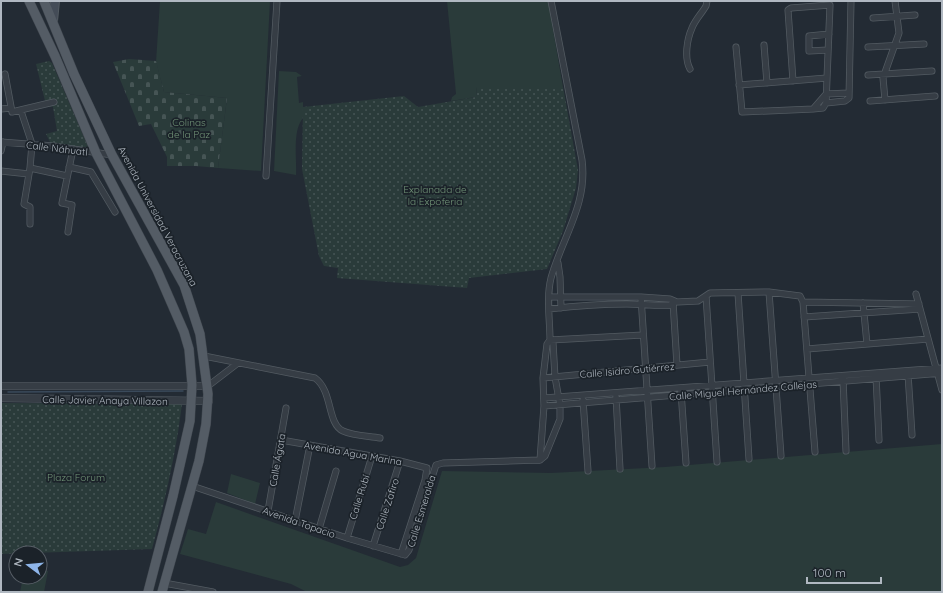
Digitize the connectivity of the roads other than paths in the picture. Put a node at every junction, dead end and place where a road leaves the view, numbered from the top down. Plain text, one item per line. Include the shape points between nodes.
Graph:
1 (29, 1) edge
2 (44, 1) edge
3 (55, 1) edge
4 (277, 1) edge
5 (551, 1) edge
6 (707, 1) edge
7 (851, 1) edge
8 (895, 1) edge
9 (915, 15) dead end
10 (898, 16) junction
11 (873, 18) dead end
12 (53, 24) junction
13 (829, 34) junction
14 (924, 44) dead end
15 (764, 46) dead end
16 (895, 46) junction
17 (736, 47) dead end
18 (868, 47) dead end
19 (828, 50) junction
20 (690, 69) dead end
21 (932, 71) dead end
22 (62, 72) junction
23 (5, 74) dead end
24 (885, 74) junction
25 (868, 75) dead end
26 (827, 78) junction
27 (793, 81) junction
28 (767, 83) junction
29 (739, 85) junction
30 (82, 90) junction
31 (849, 93) junction
32 (826, 94) junction
33 (935, 96) dead end
34 (885, 100) junction
35 (870, 101) dead end
36 (54, 102) dead end
37 (826, 103) junction
38 (11, 108) junction
39 (1, 109) edge
40 (813, 109) junction
41 (21, 111) junction
42 (2, 142) edge
43 (32, 144) junction
44 (73, 149) junction
45 (1, 151) edge
46 (96, 153) junction
47 (112, 155) junction
48 (69, 167) junction
49 (1, 171) edge
50 (30, 171) junction
51 (67, 176) junction
52 (266, 176) dead end
53 (115, 212) dead end
54 (30, 224) dead end
55 (68, 232) dead end
56 (558, 263) junction
57 (768, 292) junction
58 (738, 293) junction
59 (916, 294) dead end
60 (549, 296) junction
61 (706, 296) junction
62 (561, 297) junction
63 (641, 297) junction
64 (673, 301) junction
65 (803, 302) junction
66 (863, 303) junction
67 (641, 306) junction
68 (919, 307) junction
69 (562, 308) junction
70 (549, 309) junction
71 (864, 313) junction
72 (804, 317) junction
73 (643, 335) junction
74 (928, 339) junction
75 (550, 340) junction
76 (867, 344) junction
77 (807, 349) junction
78 (204, 356) junction
79 (710, 362) junction
80 (238, 363) junction
81 (677, 365) junction
82 (646, 368) junction
83 (940, 371) edge
84 (908, 374) junction
85 (876, 376) junction
86 (555, 377) junction
87 (543, 378) junction
88 (843, 379) junction
89 (809, 382) junction
90 (776, 384) junction
91 (192, 385) junction
92 (1, 386) edge
93 (208, 386) junction
94 (712, 386) junction
95 (744, 387) junction
96 (680, 388) junction
97 (942, 390) edge
98 (1, 391) edge
99 (647, 391) junction
100 (712, 392) junction
101 (616, 393) junction
102 (583, 395) junction
103 (681, 395) junction
104 (559, 397) junction
105 (1, 398) edge
106 (544, 398) junction
107 (648, 398) junction
108 (616, 400) junction
109 (192, 401) junction
110 (208, 402) junction
111 (583, 403) junction
112 (560, 405) junction
113 (544, 406) junction
114 (286, 408) dead end
115 (912, 436) dead end
116 (380, 438) dead end
117 (281, 440) junction
118 (879, 440) dead end
119 (310, 445) junction
120 (846, 451) dead end
121 (815, 452) dead end
122 (372, 456) junction
123 (781, 456) dead end
124 (749, 458) dead end
125 (540, 460) junction
126 (400, 461) junction
127 (717, 462) dead end
128 (686, 463) dead end
129 (652, 466) dead end
130 (620, 469) dead end
131 (336, 471) dead end
132 (588, 471) dead end
133 (192, 486) junction
134 (268, 511) junction
135 (295, 521) junction
136 (319, 529) junction
137 (347, 538) junction
138 (373, 546) junction
139 (404, 554) junction
140 (163, 588) edge
141 (148, 592) edge
142 (213, 592) edge

1 - 22 main road
2 - 12 main road, Avenida Universidad Veracruzana
3 - 12 main road
4 - 52 street
5 - 56 street via 583,168 580,204
6 - 20 street via 691,29 687,47 687,63
7 - 31 street
8 - 10 street
9 - 10 street
10 - 11 street
10 - 16 street via 899,33
12 - 30 main road, Avenida Universidad Veracruzana
13 - 19 street
13 - 19 street via 808,38 809,51
13 - 27 street via 830,5 788,10
14 - 16 street
15 - 28 street
16 - 18 street
16 - 24 street
17 - 29 street
19 - 26 street
21 - 24 street
22 - 30 main road via 68,74 76,88
22 - 46 main road
23 - 38 street
24 - 25 street
24 - 34 street
26 - 27 street
26 - 32 street
27 - 28 street
28 - 29 street
29 - 40 street via 742,112
30 - 47 main road, Avenida Universidad Veracruzana
31 - 32 street
31 - 37 street via 849,98 845,101
32 - 37 street
32 - 40 street
33 - 34 street
34 - 35 street
36 - 41 street
37 - 40 street via 823,108
38 - 39 street
38 - 41 street via 12,112
41 - 43 street
42 - 43 street, Calle Náhuatl
42 - 45 street
43 - 44 street, Calle Náhuatl
43 - 50 street
44 - 46 street, Calle Náhuatl
44 - 48 street
46 - 47 street, Calle Náhuatl
46 - 91 main road via 152,259 184,332
47 - 78 main road, Avenida Universidad Veracruzana via 184,285 196,319
48 - 51 street
48 - 53 street via 91,172
49 - 50 street
50 - 51 street
50 - 54 street via 24,204 30,207
51 - 55 street via 62,203 72,205
56 - 60 street via 551,279
56 - 62 street
57 - 58 street
57 - 65 street via 800,296
57 - 90 street
58 - 61 street via 710,293
58 - 95 street
59 - 68 street
60 - 62 street
60 - 70 street
61 - 64 street via 698,301
61 - 79 street
62 - 63 street
62 - 69 street
63 - 64 street
63 - 67 street
64 - 67 street via 671,305
64 - 81 street
65 - 66 street
65 - 72 street
66 - 68 street
66 - 71 street
67 - 69 street via 626,304
67 - 73 street
68 - 71 street
68 - 74 street
69 - 70 street
70 - 75 street
71 - 72 street
71 - 76 street
72 - 77 street
73 - 75 street
73 - 82 street
74 - 76 street
74 - 83 street
75 - 86 street via 553,344
75 - 87 street via 547,344
76 - 77 street
77 - 89 street
78 - 80 street
78 - 93 main road, Avenida Universidad Veracruzana
79 - 81 street, Calle Isidro Gutiérrez
79 - 94 street
80 - 93 street
80 - 116 street via 314,378 324,388 338,427 344,432
81 - 82 street, Calle Isidro Gutiérrez
82 - 86 street, Calle Isidro Gutiérrez
82 - 99 street
83 - 84 street, Calle Miguel Hernández Callejas
83 - 97 street
84 - 85 street, Calle Miguel Hernández Callejas
84 - 115 street
85 - 88 street, Calle Miguel Hernández Callejas
85 - 118 street
86 - 87 street, Calle Isidro Gutiérrez
86 - 104 street
87 - 106 street
88 - 89 street, Calle Miguel Hernández Callejas
88 - 120 street
89 - 90 street, Calle Miguel Hernández Callejas
89 - 121 street
90 - 95 street, Calle Miguel Hernández Callejas
90 - 123 street
91 - 92 street, Calle Javier Anaya Villazon
91 - 93 street, Calle Javier Anaya Villazon
91 - 109 main road
93 - 110 main road, Avenida Universidad Veracruzana
94 - 95 street, Calle Miguel Hernández Callejas
94 - 96 street, Calle Miguel Hernández Callejas
94 - 100 street
95 - 100 street, Calle Miguel Hernández Callejas
95 - 124 street
96 - 99 street, Calle Miguel Hernández Callejas
96 - 103 street
98 - 105 street
99 - 101 street, Calle Miguel Hernández Callejas
99 - 107 street
100 - 103 street, Calle Miguel Hernández Callejas
100 - 127 street
101 - 102 street, Calle Miguel Hernández Callejas
101 - 108 street
102 - 104 street, Calle Miguel Hernández Callejas
102 - 111 street
103 - 107 street, Calle Miguel Hernández Callejas
103 - 128 street
104 - 106 street, Calle Miguel Hernández Callejas
104 - 112 street
105 - 109 street, Calle Javier Anaya Villazon
106 - 113 street
107 - 108 street, Calle Miguel Hernández Callejas
107 - 129 street
108 - 111 street, Calle Miguel Hernández Callejas
108 - 130 street
109 - 110 street, Calle Javier Anaya Villazon
109 - 141 main road via 181,462
110 - 133 main road, Avenida Universidad Veracruzana via 204,437
111 - 112 street, Calle Miguel Hernández Callejas
111 - 132 street
112 - 113 street, Calle Miguel Hernández Callejas
112 - 125 street via 558,426 545,456
113 - 125 street
114 - 117 street, Calle Ágata
117 - 119 street, Avenida Agua Marina
117 - 134 street, Calle Ágata
119 - 122 street, Avenida Agua Marina
119 - 135 street
122 - 126 street, Avenida Agua Marina
122 - 137 street, Calle Rubí
125 - 139 street, Calle Esmeralda via 443,463 435,468
126 - 138 street, Calle Zafiro
126 - 139 street, Avenida Agua Marina via 426,467 427,470
131 - 136 street
133 - 134 street, Avenida Topacio
133 - 140 main road, Avenida Universidad Veracruzana
134 - 135 street, Avenida Topacio
135 - 136 street, Avenida Topacio
136 - 137 street, Avenida Topacio
137 - 138 street, Avenida Topacio
138 - 139 street, Avenida Topacio
140 - 142 street

